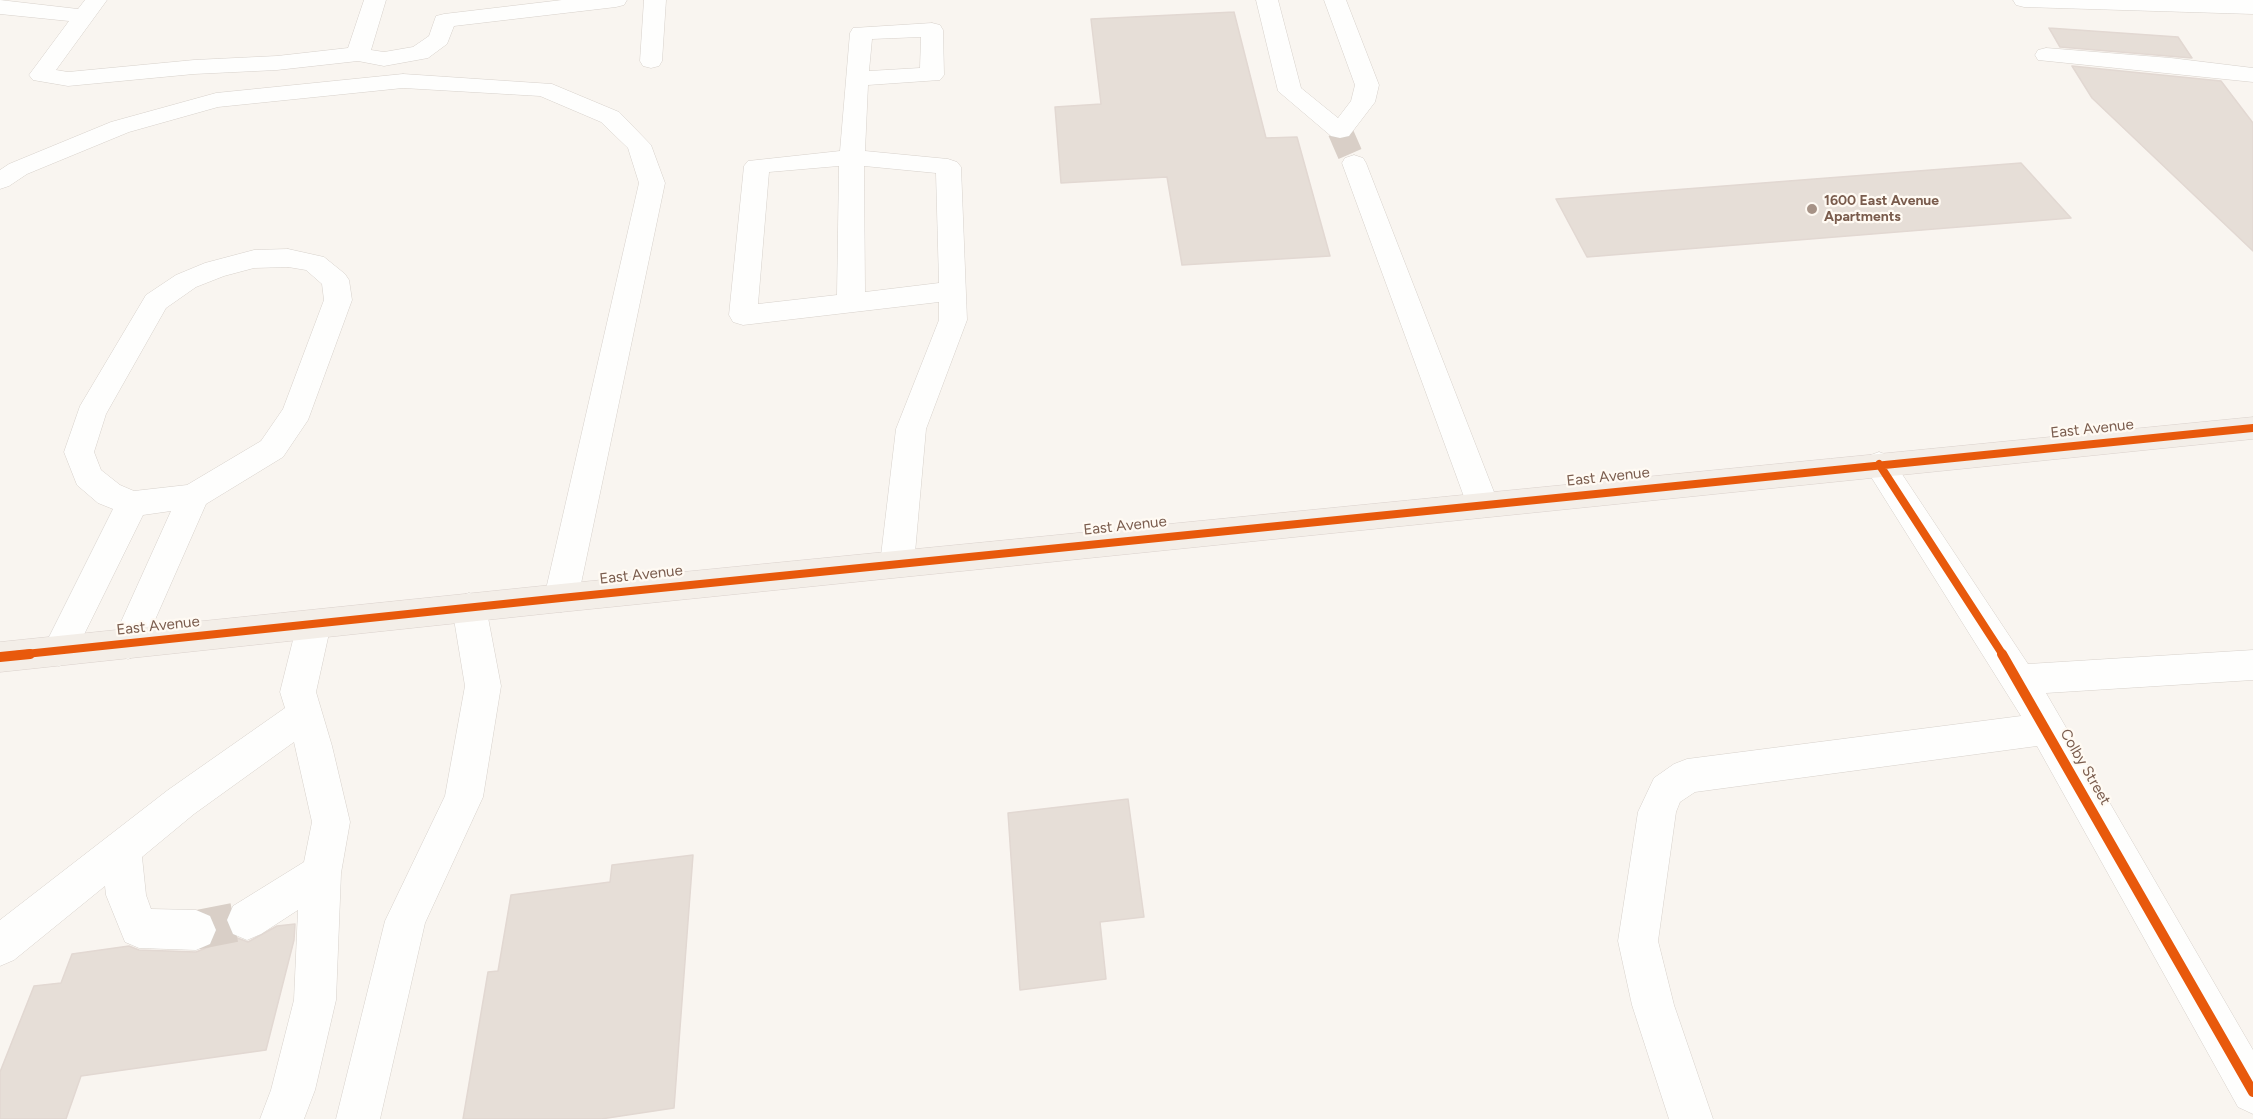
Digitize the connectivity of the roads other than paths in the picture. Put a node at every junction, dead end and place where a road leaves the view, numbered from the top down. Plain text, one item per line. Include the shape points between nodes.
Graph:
1 (375, 0) edge
2 (616, 0) edge
3 (655, 0) edge
4 (1267, 0) edge
5 (1335, 0) edge
6 (2024, 0) edge
7 (0, 7) edge
8 (2253, 7) edge
9 (90, 8) edge
10 (358, 54) junction
11 (2046, 55) dead end
12 (651, 60) dead end
13 (2253, 75) edge
14 (857, 78) dead end
15 (852, 157) junction
16 (1354, 163) tunnel mouth
17 (0, 181) edge
18 (953, 291) junction
19 (851, 302) junction
20 (2253, 428) edge
21 (1879, 465) junction
22 (194, 496) junction
23 (132, 504) junction
24 (1483, 505) junction
25 (897, 564) junction
26 (561, 598) junction
27 (469, 608) junction
28 (314, 624) junction
29 (128, 644) junction
30 (59, 651) junction
31 (0, 657) edge
32 (2253, 665) edge
33 (2019, 680) junction
34 (305, 714) junction
35 (2046, 729) junction
36 (122, 849) junction
37 (321, 873) junction
38 (247, 920) tunnel mouth
39 (196, 930) tunnel mouth
40 (0, 946) edge
41 (2253, 1092) edge
42 (282, 1119) edge
43 (358, 1119) edge
44 (1691, 1119) edge

1 - 10 street
2 - 10 street via 444,21 439,39 420,53 384,59
3 - 12 street
4 - 5 street via 1290,91 1340,131 1364,102 1367,86
6 - 8 street
7 - 9 street
9 - 10 street via 41,75 68,79
11 - 13 street
14 - 15 street
15 - 18 street via 948,167
15 - 19 street
15 - 19 street via 757,166 743,315
16 - 24 street
17 - 26 street via 18,168 120,127 216,100 403,81 544,89 610,117 639,145 652,183
18 - 19 street
18 - 25 street via 953,320 911,429
20 - 21 main road, East Avenue
21 - 24 main road, East Avenue
21 - 33 street, Colby Street
22 - 23 street
22 - 23 street via 272,448 297,412 338,300 335,280 314,263 288,258 254,259 186,281 156,302 91,414 80,452 88,477 109,494
22 - 29 street
23 - 30 street
24 - 25 main road, East Avenue
25 - 26 main road, East Avenue
26 - 27 main road, East Avenue
27 - 28 main road, East Avenue
27 - 43 street via 483,686 464,797 405,921
28 - 29 main road, East Avenue
28 - 34 street via 298,693
29 - 30 main road, East Avenue
30 - 31 main road, East Avenue
32 - 33 street
33 - 35 street, Colby Street
34 - 36 street
34 - 37 street via 331,822
35 - 41 street, Colby Street
35 - 44 street via 1687,776 1667,790 1657,812 1638,941 1653,1005
36 - 39 street via 126,895 139,928
36 - 40 street
37 - 38 street
37 - 42 street via 315,1000

